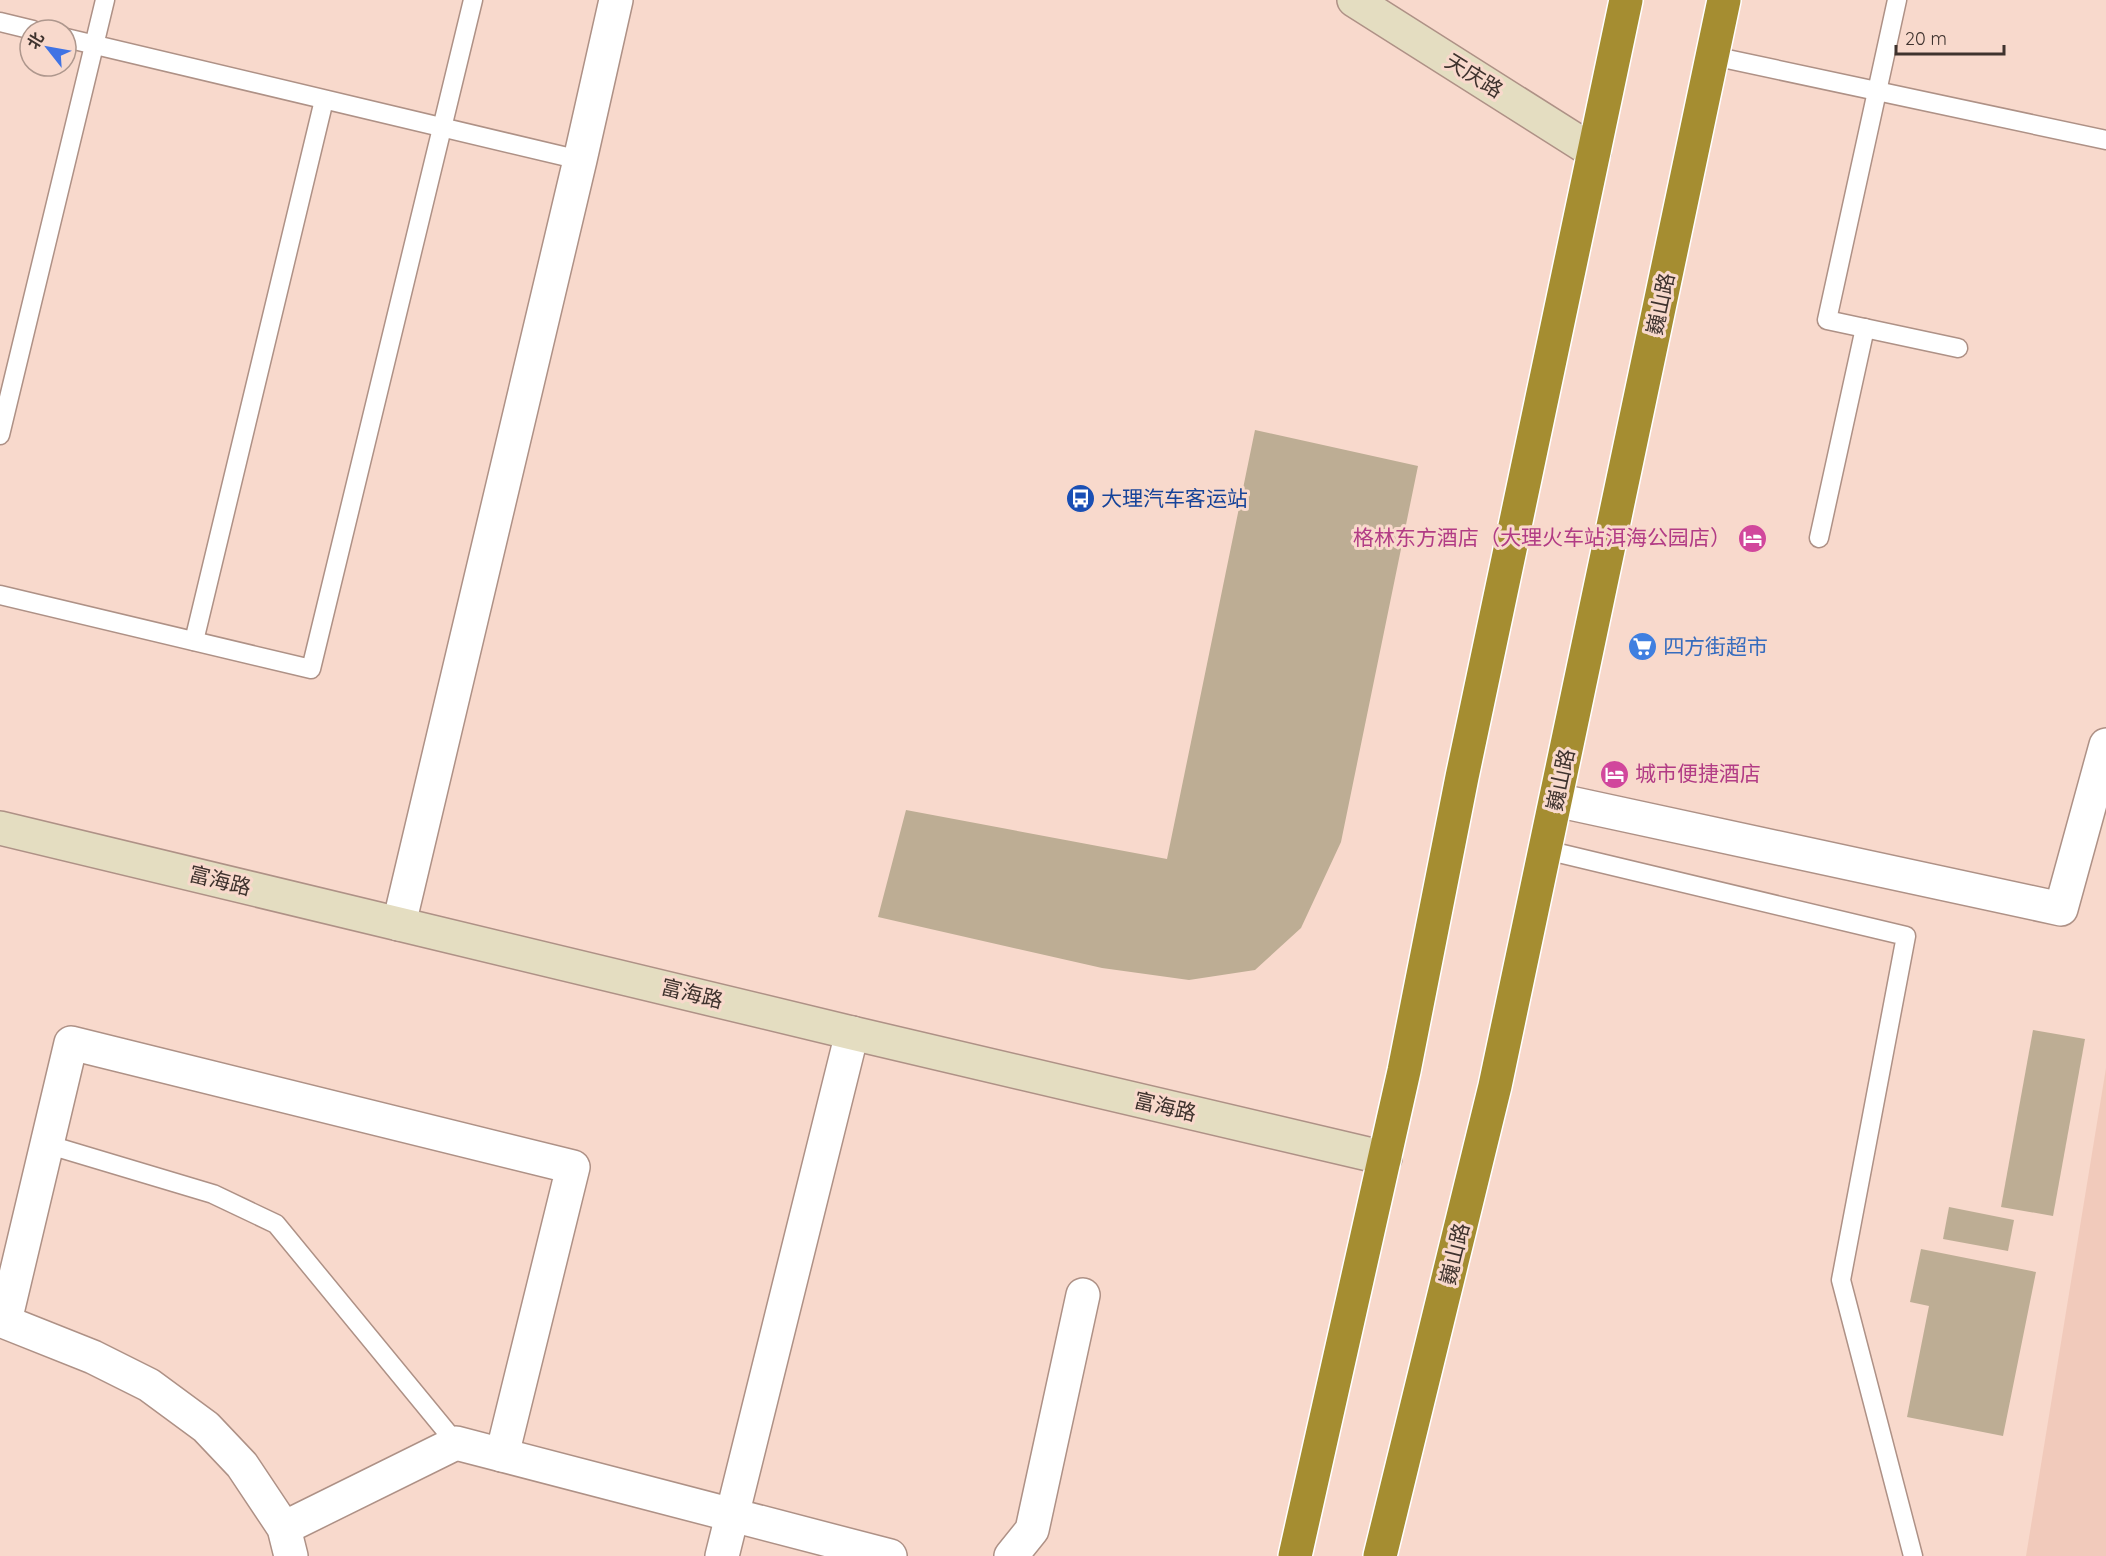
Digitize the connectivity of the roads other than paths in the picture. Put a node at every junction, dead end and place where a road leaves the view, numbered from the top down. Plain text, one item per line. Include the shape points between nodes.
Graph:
1 (105, 0) edge
2 (472, 0) edge
3 (616, 0) edge
4 (1354, 0) edge
5 (1626, 0) edge
6 (1724, 0) edge
7 (1898, 0) edge
8 (0, 22) edge
9 (18, 26) edge
10 (78, 41) edge
11 (94, 44) junction
12 (1713, 56) junction
13 (1878, 91) junction
14 (324, 100) junction
15 (442, 127) junction
16 (2106, 140) edge
17 (1594, 152) junction
18 (580, 160) junction
19 (1864, 328) junction
20 (1958, 348) dead end
21 (0, 435) edge
22 (1819, 538) dead end
23 (0, 595) edge
24 (194, 641) junction
25 (2106, 745) edge
26 (1556, 800) junction
27 (0, 828) edge
28 (1546, 850) junction
29 (399, 924) junction
30 (852, 1033) junction
31 (46, 1144) junction
32 (1385, 1158) junction
33 (1083, 1295) dead end
34 (2, 1321) edge
35 (456, 1443) junction
36 (502, 1455) junction
37 (732, 1515) junction
38 (288, 1542) edge
39 (722, 1556) edge
40 (890, 1556) edge
41 (1011, 1556) edge
42 (1295, 1556) edge
43 (1380, 1556) edge
44 (1913, 1556) edge

1 - 11 lane
2 - 15 lane
3 - 18 street
4 - 17 street, 天庆路
5 - 17 highway
6 - 12 highway, 巍山路
7 - 13 lane
8 - 9 lane
10 - 11 lane
11 - 14 lane
11 - 21 lane
12 - 13 lane
12 - 26 highway, 巍山路
13 - 16 lane
13 - 19 lane via 1827,320
14 - 15 lane
14 - 24 lane
15 - 18 lane
15 - 24 lane via 311,669
17 - 32 highway
18 - 29 street
19 - 20 lane
19 - 22 lane
23 - 24 lane
25 - 26 street via 2061,909
26 - 28 highway, 巍山路
27 - 29 street, 富海路
28 - 43 highway, 巍山路 via 1469,1200
28 - 44 lane via 1906,936 1841,1280
29 - 30 street, 富海路
30 - 32 street, 富海路
30 - 37 street
31 - 34 street
31 - 35 lane via 213,1194 276,1224
31 - 36 street via 70,1043 573,1167
32 - 42 highway
33 - 41 street via 1032,1530
34 - 38 street via 149,1384 206,1427 242,1465
35 - 36 street
35 - 38 street
36 - 37 street
37 - 39 street
37 - 40 street

